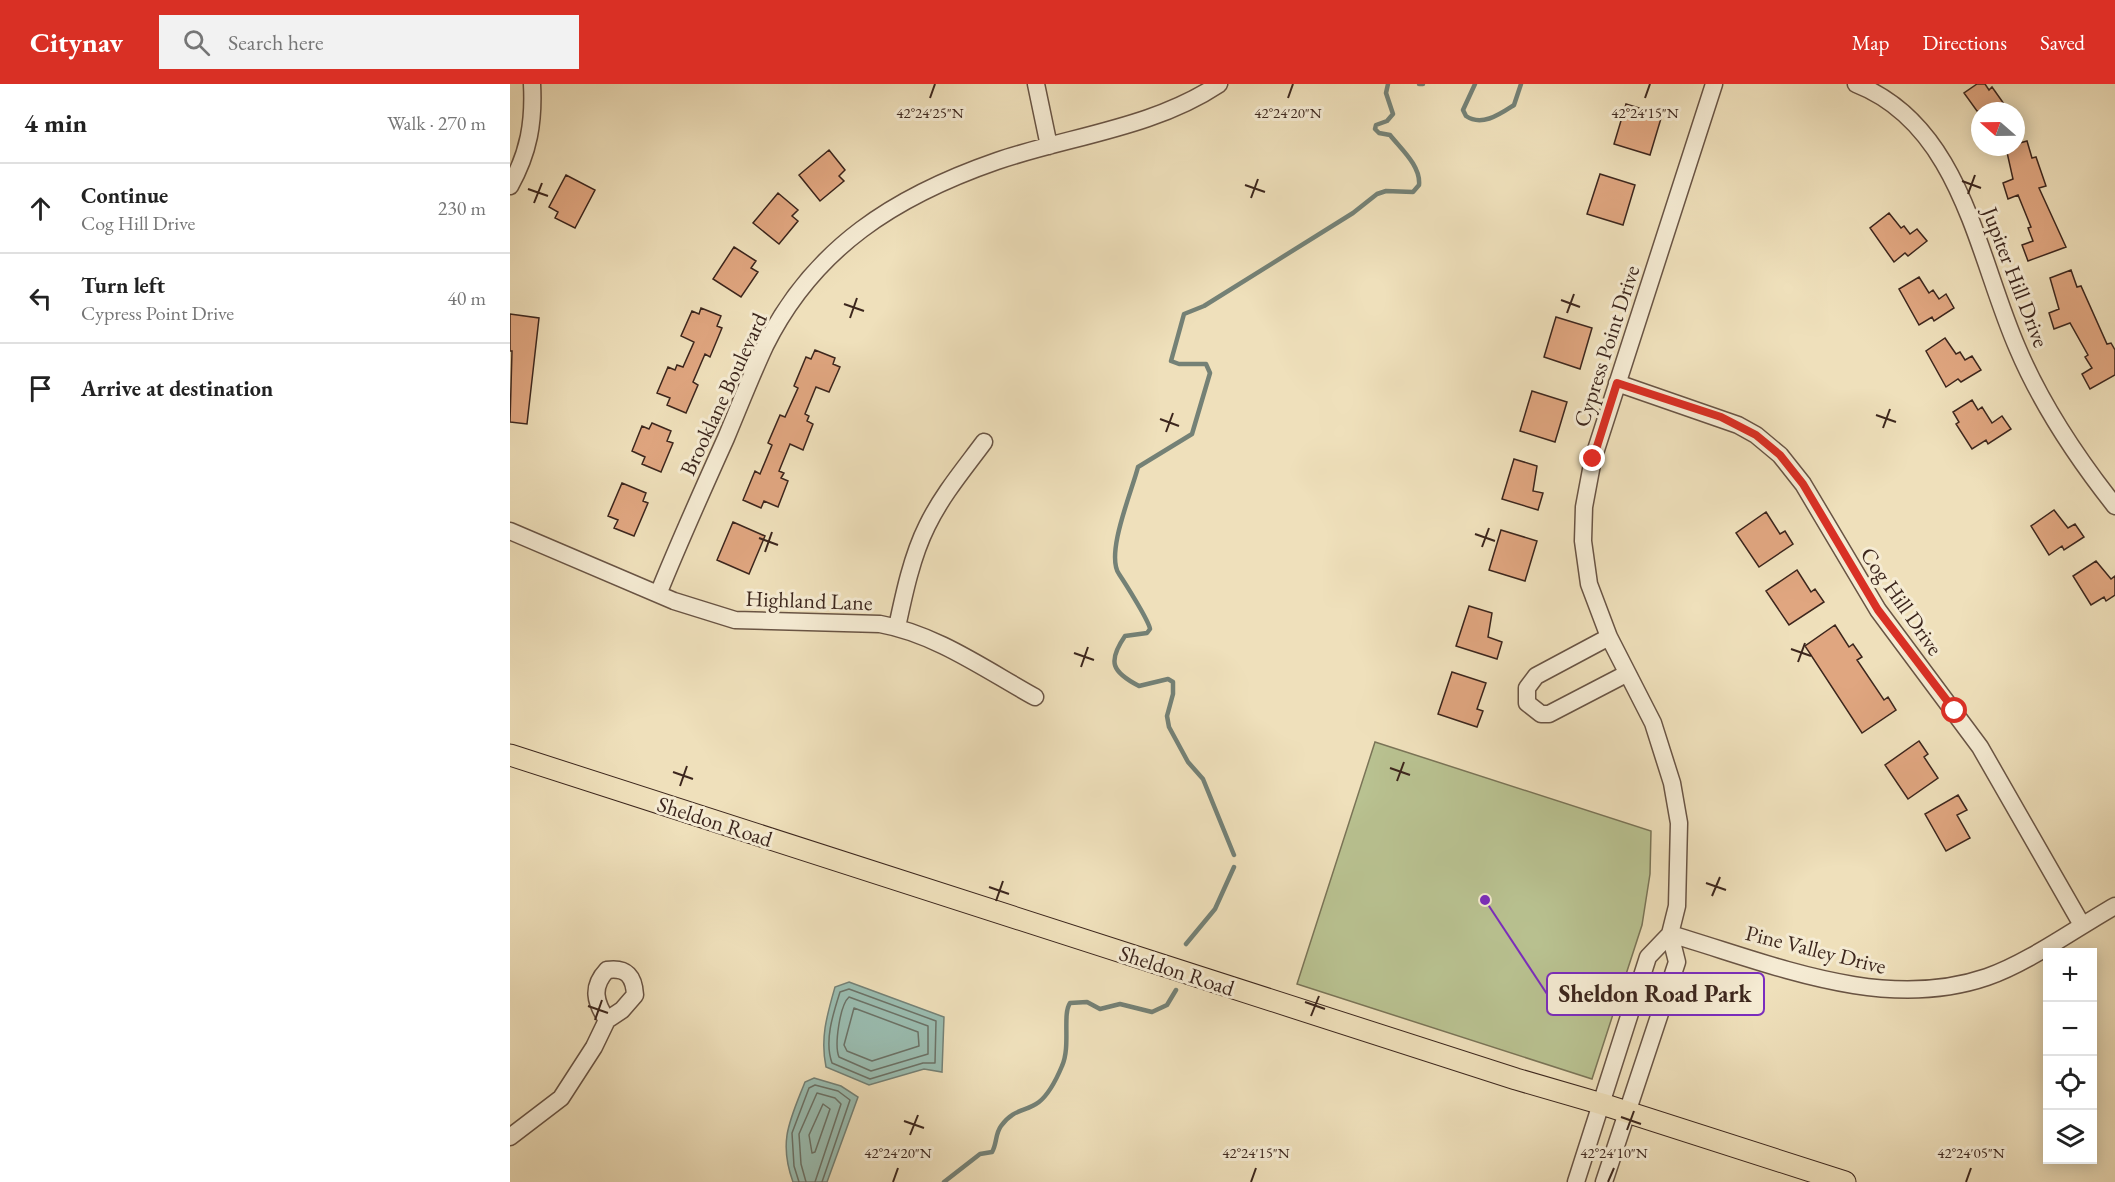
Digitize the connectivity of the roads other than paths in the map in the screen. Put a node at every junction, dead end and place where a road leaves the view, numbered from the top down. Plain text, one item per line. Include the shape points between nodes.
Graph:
1 (532, 84) edge
2 (1036, 84) edge
3 (1219, 84) edge
4 (1714, 84) edge
5 (1856, 84) edge
6 (1049, 146) junction
7 (510, 186) edge
8 (1617, 383) junction
9 (984, 442) dead end
10 (2115, 506) edge
11 (510, 531) edge
12 (659, 592) junction
13 (897, 627) junction
14 (1609, 638) junction
15 (1626, 674) junction
16 (1035, 697) dead end
17 (510, 755) edge
18 (2115, 906) edge
19 (2082, 925) junction
20 (1670, 934) junction
21 (607, 1020) dead end
22 (1602, 1104) junction
23 (1629, 1113) junction
24 (510, 1137) edge
25 (1576, 1182) edge
26 (1604, 1182) edge
27 (1845, 1182) edge

1 - 7 street via 533,117 528,144
2 - 6 street
3 - 6 street, Brooklane Boulevard via 1156,115
4 - 8 street, Cypress Point Drive
5 - 10 street, Jupiter Hill Drive via 1912,121 1938,150 1963,200 2018,350 2062,431
6 - 12 street, Brooklane Boulevard via 938,182 893,206 855,233 818,270 789,305 766,345
8 - 14 street, Cypress Point Drive via 1593,459 1584,507 1583,541 1589,584
8 - 19 street, Cog Hill Drive via 1738,424 1756,435 1791,468 1878,610 1980,747
9 - 13 street via 927,526
11 - 12 street, Highland Lane
12 - 13 street, Highland Lane via 735,620
13 - 16 street, Highland Lane via 952,651
14 - 15 street, Cypress Point Drive
14 - 15 street via 1536,676 1527,688 1527,703 1541,714 1549,714
15 - 20 street, Cypress Point Drive via 1653,723 1672,783 1677,813 1678,896
17 - 22 main road, Sheldon Road
18 - 19 street, Pine Valley Drive
19 - 20 street, Pine Valley Drive via 1986,977 1924,990 1861,987
20 - 22 street via 1648,957
20 - 23 street, Cypress Point Drive via 1677,962
21 - 24 street via 561,1098
22 - 23 main road, Sheldon Road
22 - 25 street
23 - 26 street, Cypress Point Drive
23 - 27 main road, Sheldon Road

